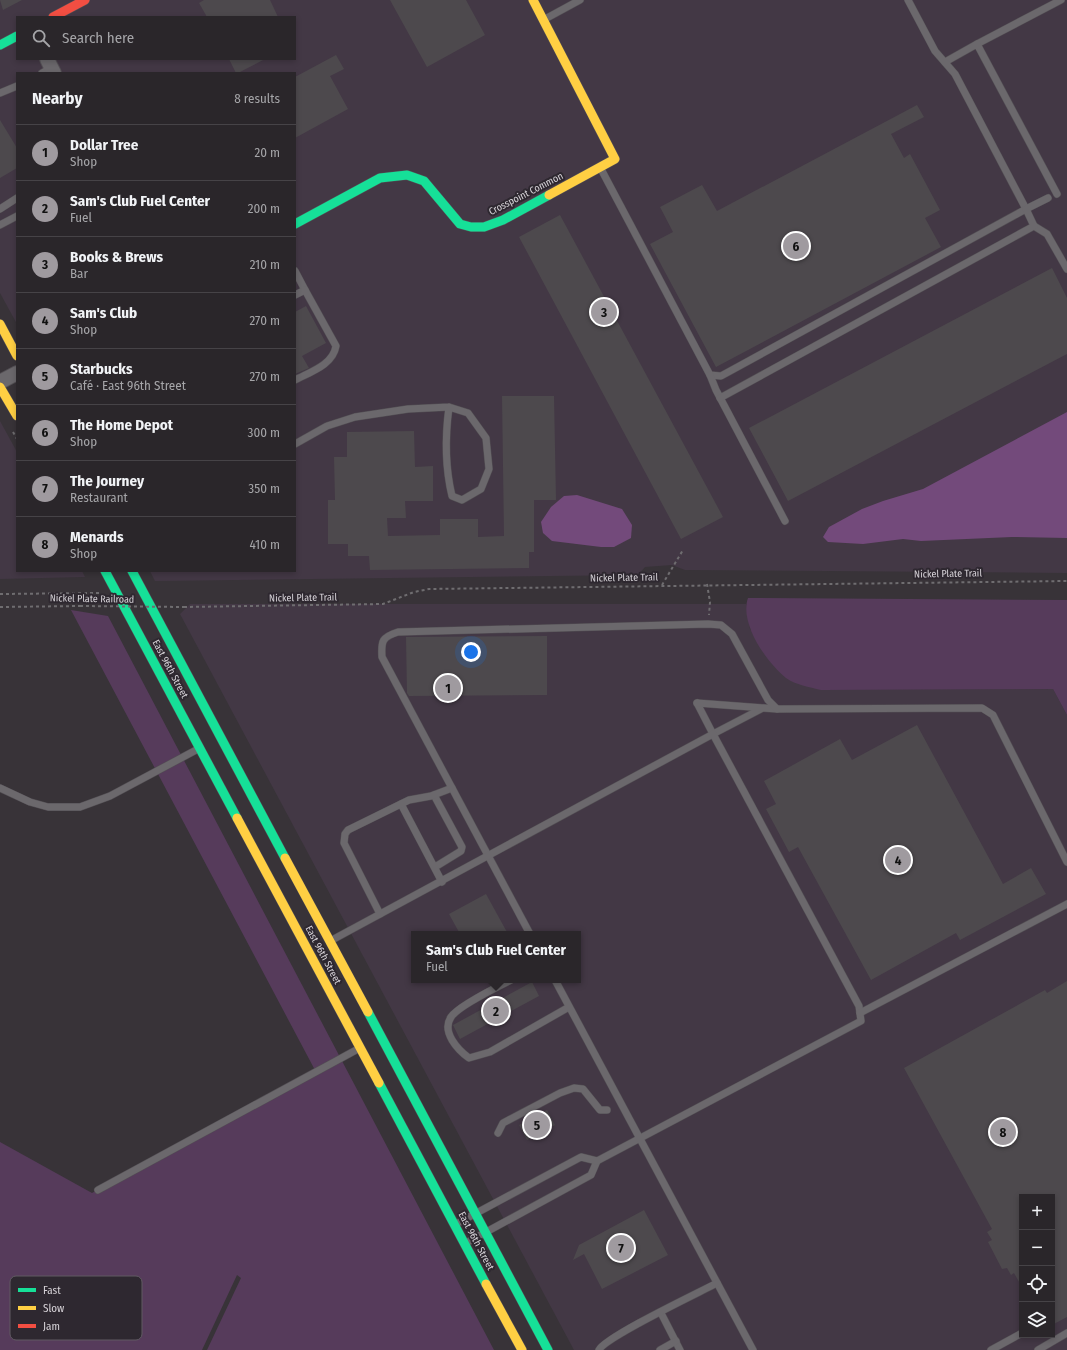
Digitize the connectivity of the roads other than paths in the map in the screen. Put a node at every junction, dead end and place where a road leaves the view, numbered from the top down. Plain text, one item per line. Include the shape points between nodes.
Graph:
1 (85, 0) edge
2 (533, 0) edge
3 (580, 0) edge
4 (908, 0) edge
5 (1061, 0) edge
6 (55, 16) edge
7 (543, 20) junction
8 (16, 37) edge
9 (977, 44) junction
10 (0, 45) edge
11 (945, 62) junction
12 (16, 86) edge
13 (0, 94) edge
14 (600, 167) junction
15 (1057, 194) dead end
16 (1048, 198) dead end
17 (16, 199) edge
18 (0, 209) edge
19 (1026, 209) junction
20 (16, 217) edge
21 (296, 223) edge
22 (0, 225) edge
23 (1034, 226) junction
24 (1067, 270) edge
25 (296, 273) edge
26 (305, 290) junction
27 (296, 294) edge
28 (0, 324) edge
29 (16, 354) edge
30 (16, 374) edge
31 (710, 375) junction
32 (721, 376) junction
33 (296, 379) edge
34 (0, 382) edge
35 (0, 387) edge
36 (716, 390) junction
37 (720, 398) junction
38 (449, 407) junction
39 (16, 414) edge
40 (296, 443) edge
41 (785, 521) dead end
42 (106, 572) edge
43 (133, 572) edge
44 (761, 709) junction
45 (777, 709) junction
46 (714, 734) junction
47 (210, 745) dead end
48 (200, 748) junction
49 (225, 766) dead end
50 (0, 788) edge
51 (452, 788) junction
52 (434, 795) junction
53 (401, 804) junction
54 (285, 857) junction
55 (489, 857) junction
56 (1067, 862) edge
57 (434, 868) junction
58 (442, 882) junction
59 (1066, 906) edge
60 (380, 914) junction
61 (528, 931) edge
62 (330, 941) junction
63 (505, 983) edge
64 (557, 983) edge
65 (569, 1007) junction
66 (860, 1013) junction
67 (361, 1048) junction
68 (607, 1110) dead end
69 (498, 1133) dead end
70 (640, 1139) junction
71 (597, 1161) junction
72 (98, 1190) dead end
73 (475, 1214) junction
74 (455, 1225) junction
75 (485, 1232) junction
76 (465, 1244) junction
77 (717, 1283) junction
78 (661, 1313) junction
79 (1067, 1333) edge
80 (1019, 1335) edge
81 (676, 1342) junction
82 (522, 1350) edge
83 (548, 1350) edge
84 (598, 1350) edge
85 (660, 1350) edge
86 (680, 1350) edge
87 (753, 1350) edge
88 (991, 1350) edge
89 (1038, 1350) edge

1 - 6 main road
2 - 7 main road, Crosspoint Common
3 - 7 lane
4 - 11 lane via 935,51
5 - 9 lane
7 - 14 main road, Crosspoint Common via 615,159
8 - 10 main road
9 - 11 lane
9 - 15 lane
11 - 19 lane via 955,74
12 - 13 lane
14 - 21 main road, Crosspoint Common via 503,220 484,227 460,224 432,188 407,176 380,178
14 - 31 lane
16 - 19 lane
17 - 18 lane
19 - 23 lane
19 - 32 lane
20 - 22 lane
23 - 24 lane via 1047,234
23 - 37 lane
25 - 26 lane
26 - 27 lane
26 - 33 lane via 336,346 335,352 324,365
28 - 29 main road
30 - 34 street
31 - 32 lane
31 - 36 lane
32 - 36 lane
35 - 39 main road
36 - 37 lane
37 - 41 lane
38 - 38 lane via 468,413 486,438 489,469 481,489 462,500 452,496 447,477 446,429
38 - 40 lane via 408,409 355,417 327,426
42 - 48 main road, East 96th Street
43 - 54 main road, East 96th Street
44 - 45 lane
44 - 46 lane
44 - 46 lane via 697,703
45 - 51 lane via 768,700 732,634 721,625 398,632 387,636 381,645 382,658
45 - 56 lane via 982,708 992,715
46 - 55 lane
46 - 66 lane via 859,1006
47 - 48 main road
48 - 50 lane via 91,804 48,807
48 - 67 main road, East 96th Street
49 - 54 main road via 253,816
51 - 52 lane
51 - 55 lane
52 - 53 lane
52 - 57 lane via 462,847 461,851
53 - 57 lane
53 - 60 lane via 348,830 344,838
54 - 62 main road, East 96th Street
55 - 58 lane
55 - 61 lane
57 - 58 lane
58 - 60 lane
59 - 66 lane
60 - 62 lane
62 - 73 main road, East 96th Street
63 - 65 lane via 451,1016 447,1025 450,1035 458,1049 469,1058 490,1052
64 - 65 lane
65 - 70 lane
66 - 70 lane via 862,1021
67 - 72 lane
67 - 74 main road, East 96th Street
68 - 69 lane via 600,1110 583,1089 574,1088 503,1123
70 - 71 lane
70 - 77 lane
71 - 73 lane via 581,1157
71 - 75 lane via 591,1175
73 - 74 lane
73 - 75 main road, East 96th Street
74 - 76 main road, East 96th Street
75 - 76 lane
75 - 83 main road, East 96th Street
76 - 82 main road, East 96th Street
77 - 78 lane
77 - 87 lane
78 - 81 lane
78 - 84 lane via 603,1344
79 - 89 lane
80 - 88 lane
81 - 85 lane
81 - 86 lane

